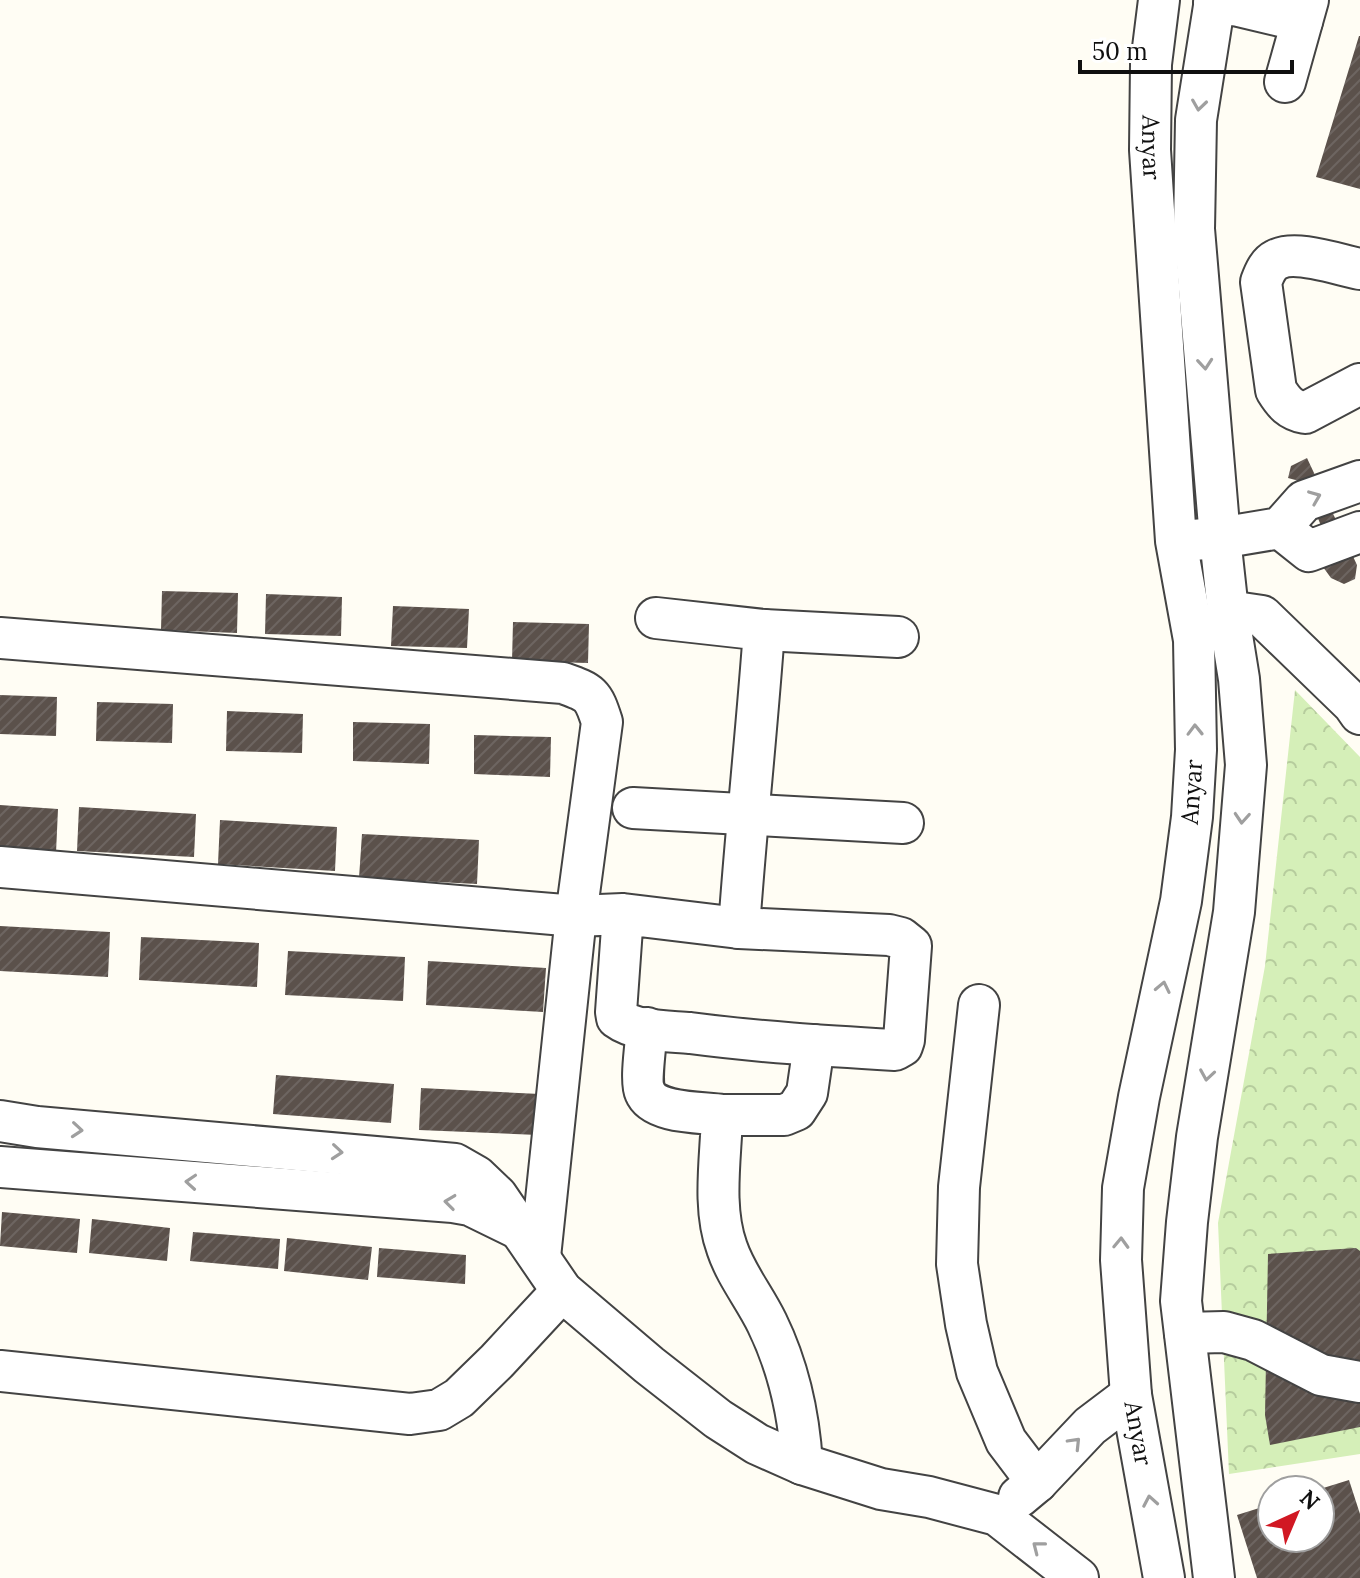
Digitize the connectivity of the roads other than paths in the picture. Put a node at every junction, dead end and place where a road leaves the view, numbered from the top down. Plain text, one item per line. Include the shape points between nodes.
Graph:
1 (1159, 0) edge
2 (1215, 2) edge
3 (1305, 10) edge
4 (1285, 82) dead end
5 (1360, 269) edge
6 (1360, 384) edge
7 (1360, 481) edge
8 (1280, 528) junction
9 (1360, 532) edge
10 (1220, 538) junction
11 (1176, 541) junction
12 (1228, 611) junction
13 (656, 618) dead end
14 (764, 630) junction
15 (898, 637) dead end
16 (0, 638) edge
17 (1360, 714) edge
18 (633, 808) dead end
19 (747, 815) junction
20 (903, 823) dead end
21 (0, 867) edge
22 (623, 914) junction
23 (576, 916) junction
24 (739, 928) junction
25 (979, 1005) dead end
26 (647, 1028) junction
27 (814, 1045) junction
28 (722, 1115) junction
29 (0, 1121) edge
30 (0, 1167) edge
31 (531, 1244) junction
32 (562, 1291) junction
33 (1185, 1333) junction
34 (0, 1371) edge
35 (1360, 1382) edge
36 (1131, 1395) junction
37 (802, 1464) junction
38 (1037, 1482) junction
39 (997, 1515) junction
40 (1207, 1577) edge
41 (1078, 1578) edge
42 (1164, 1578) edge

1 - 11 street, Anyar via 1151,64 1150,150
2 - 3 street
2 -> 10 street, Anyar via 1196,120 1194,229
3 - 4 street
5 - 6 street via 1293,255 1274,260 1261,282 1276,390 1285,404 1305,413
8 -> 7 street via 1304,501
8 - 9 street via 1309,551
8 - 10 street
10 - 11 street
10 - 12 street, Anyar
36 -> 11 street, Anyar via 1121,1260 1123,1188 1181,901 1196,750 1194,640
12 - 17 street via 1262,616
12 -> 33 street, Anyar via 1246,765 1234,912 1187,1222 1181,1301
13 - 14 street
14 - 15 street
14 - 19 street
16 - 23 street via 563,683 582,690 594,699 602,722
18 - 19 street
19 - 20 street
19 - 24 street
21 - 23 street
22 - 23 street
22 - 24 street
22 - 26 street via 617,1018
23 - 31 street
24 - 27 street via 889,935 911,946 902,1046 895,1050
25 - 38 street via 959,1187 957,1264 977,1372 1006,1441
26 - 27 street
26 - 28 street via 643,1090 649,1100 662,1108
27 - 28 street via 807,1093 796,1110 784,1115
28 - 37 street via 723,1234 786,1371
29 -> 31 street via 455,1164 497,1196
31 -> 30 street via 470,1205 453,1202
31 - 32 street
32 - 34 street via 459,1398 439,1410 410,1414
32 - 37 street via 718,1419
33 - 35 street via 1224,1332 1253,1340 1321,1375
33 - 40 street, Anyar
38 -> 36 street via 1090,1426
42 -> 36 street, Anyar
37 - 39 street via 881,1489
38 - 39 street
41 -> 39 street

